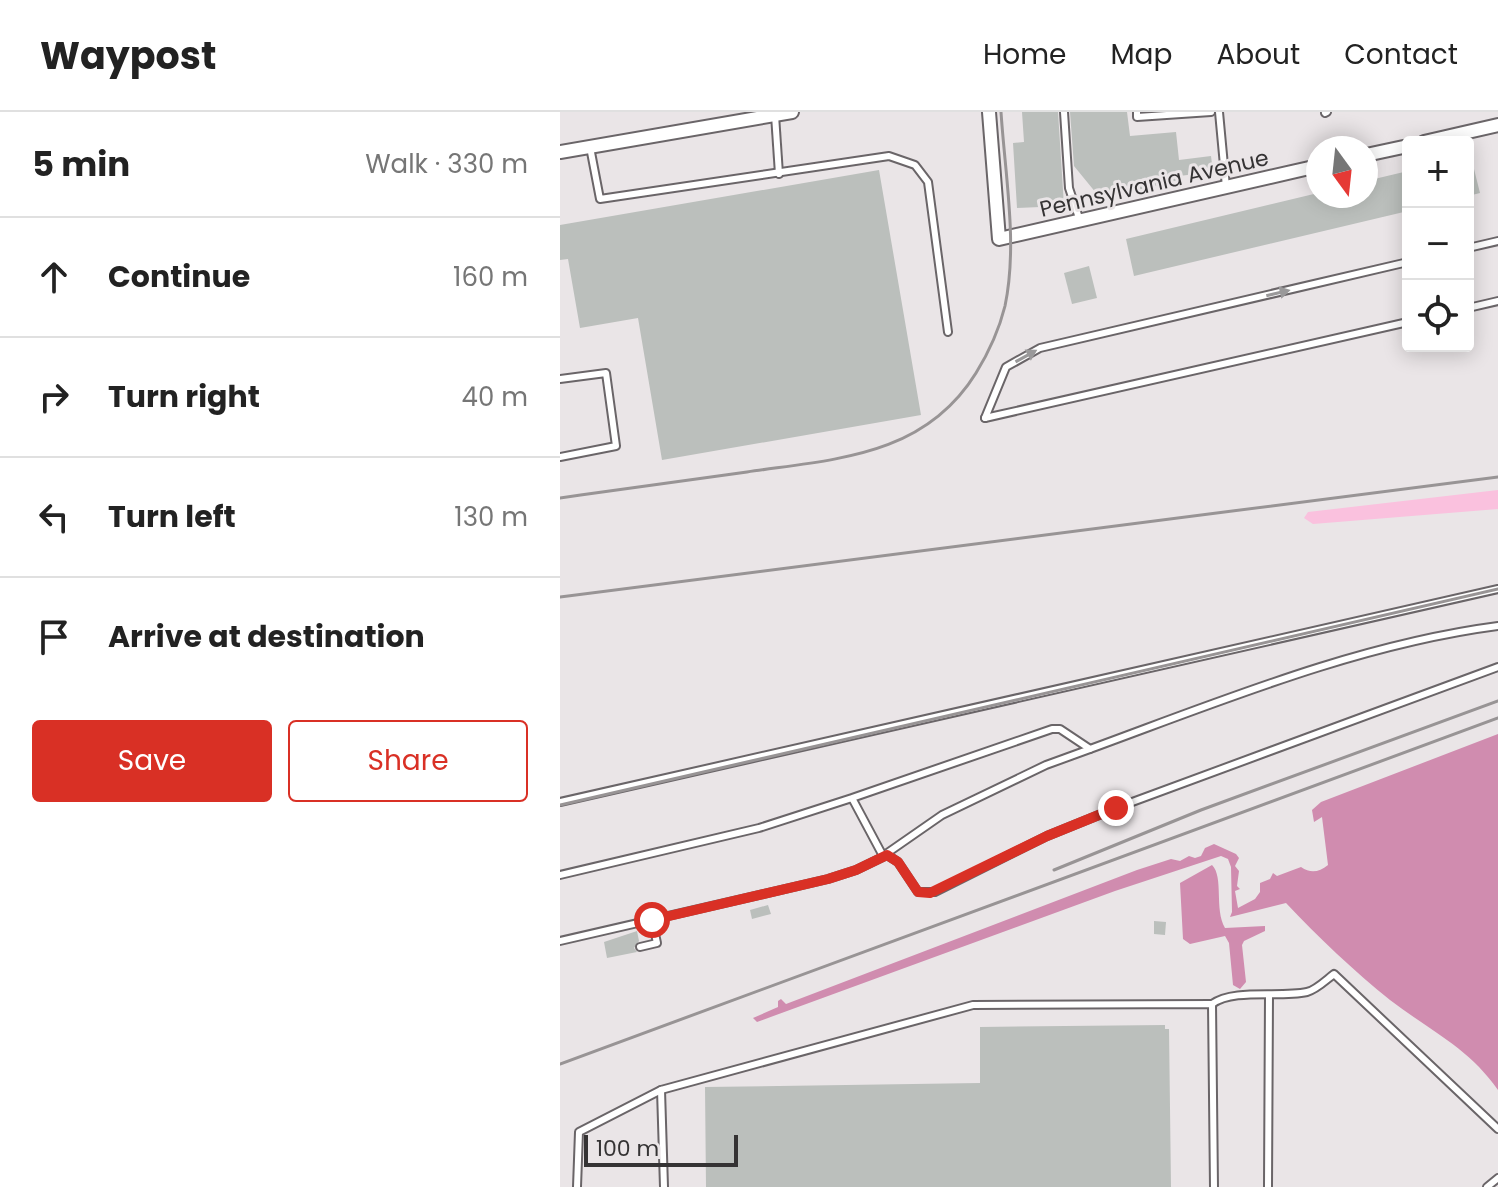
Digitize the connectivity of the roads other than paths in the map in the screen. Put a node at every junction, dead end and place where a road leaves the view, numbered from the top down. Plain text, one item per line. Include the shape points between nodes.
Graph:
1 (792, 112) edge
2 (989, 112) edge
3 (1064, 112) edge
4 (1137, 112) edge
5 (1211, 112) edge
6 (1219, 112) edge
7 (775, 115) junction
8 (1498, 125) edge
9 (1450, 136) edge
10 (590, 147) junction
11 (1402, 147) edge
12 (560, 152) edge
13 (1378, 152) edge
14 (1306, 169) edge
15 (779, 174) junction
16 (1226, 187) junction
17 (1080, 221) junction
18 (1498, 241) edge
19 (1474, 247) edge
20 (1402, 263) edge
21 (1498, 301) edge
22 (1474, 307) edge
23 (1402, 323) edge
24 (948, 332) dead end
25 (560, 379) edge
26 (560, 457) edge
27 (1498, 589) edge
28 (1498, 626) edge
29 (1498, 667) edge
30 (1090, 749) junction
31 (852, 798) junction
32 (560, 802) edge
33 (883, 856) junction
34 (560, 875) edge
35 (652, 920) junction
36 (560, 941) edge
37 (640, 947) dead end
38 (1269, 996) junction
39 (1212, 1004) junction
40 (661, 1090) junction
41 (1498, 1129) edge
42 (1498, 1178) edge
43 (577, 1187) edge
44 (664, 1187) edge
45 (1214, 1187) edge
46 (1268, 1187) edge
47 (1487, 1187) edge

1 - 7 street
2 - 17 street, Pennsylvania Avenue via 999,239
3 - 17 lane via 1069,188
4 - 5 lane via 1137,117
6 - 16 lane
7 - 10 street
7 - 15 lane
8 - 9 street
10 - 12 street
10 - 15 lane via 600,199
11 - 13 street
14 - 16 street, Pennsylvania Avenue
15 - 24 lane via 889,156 915,165 928,182
16 - 17 street, Pennsylvania Avenue
18 - 19 lane
23 -> 20 lane via 985,418 1006,367 1040,348
21 - 22 lane
25 - 26 lane via 606,373 616,446
27 - 32 lane
28 - 30 lane via 1307,670
29 - 33 lane via 1103,813 935,892 918,892 896,860
30 - 31 lane via 1052,729
30 - 33 lane via 942,815
31 - 33 lane
31 - 34 lane via 786,821
33 - 35 lane via 828,879
35 - 36 lane
35 - 37 lane via 657,943
38 - 39 lane via 1226,996
38 - 41 lane via 1310,992 1334,974
38 - 46 lane
39 - 40 lane via 973,1005
39 - 45 lane
40 - 43 lane via 579,1132
40 - 44 lane
42 - 47 lane

